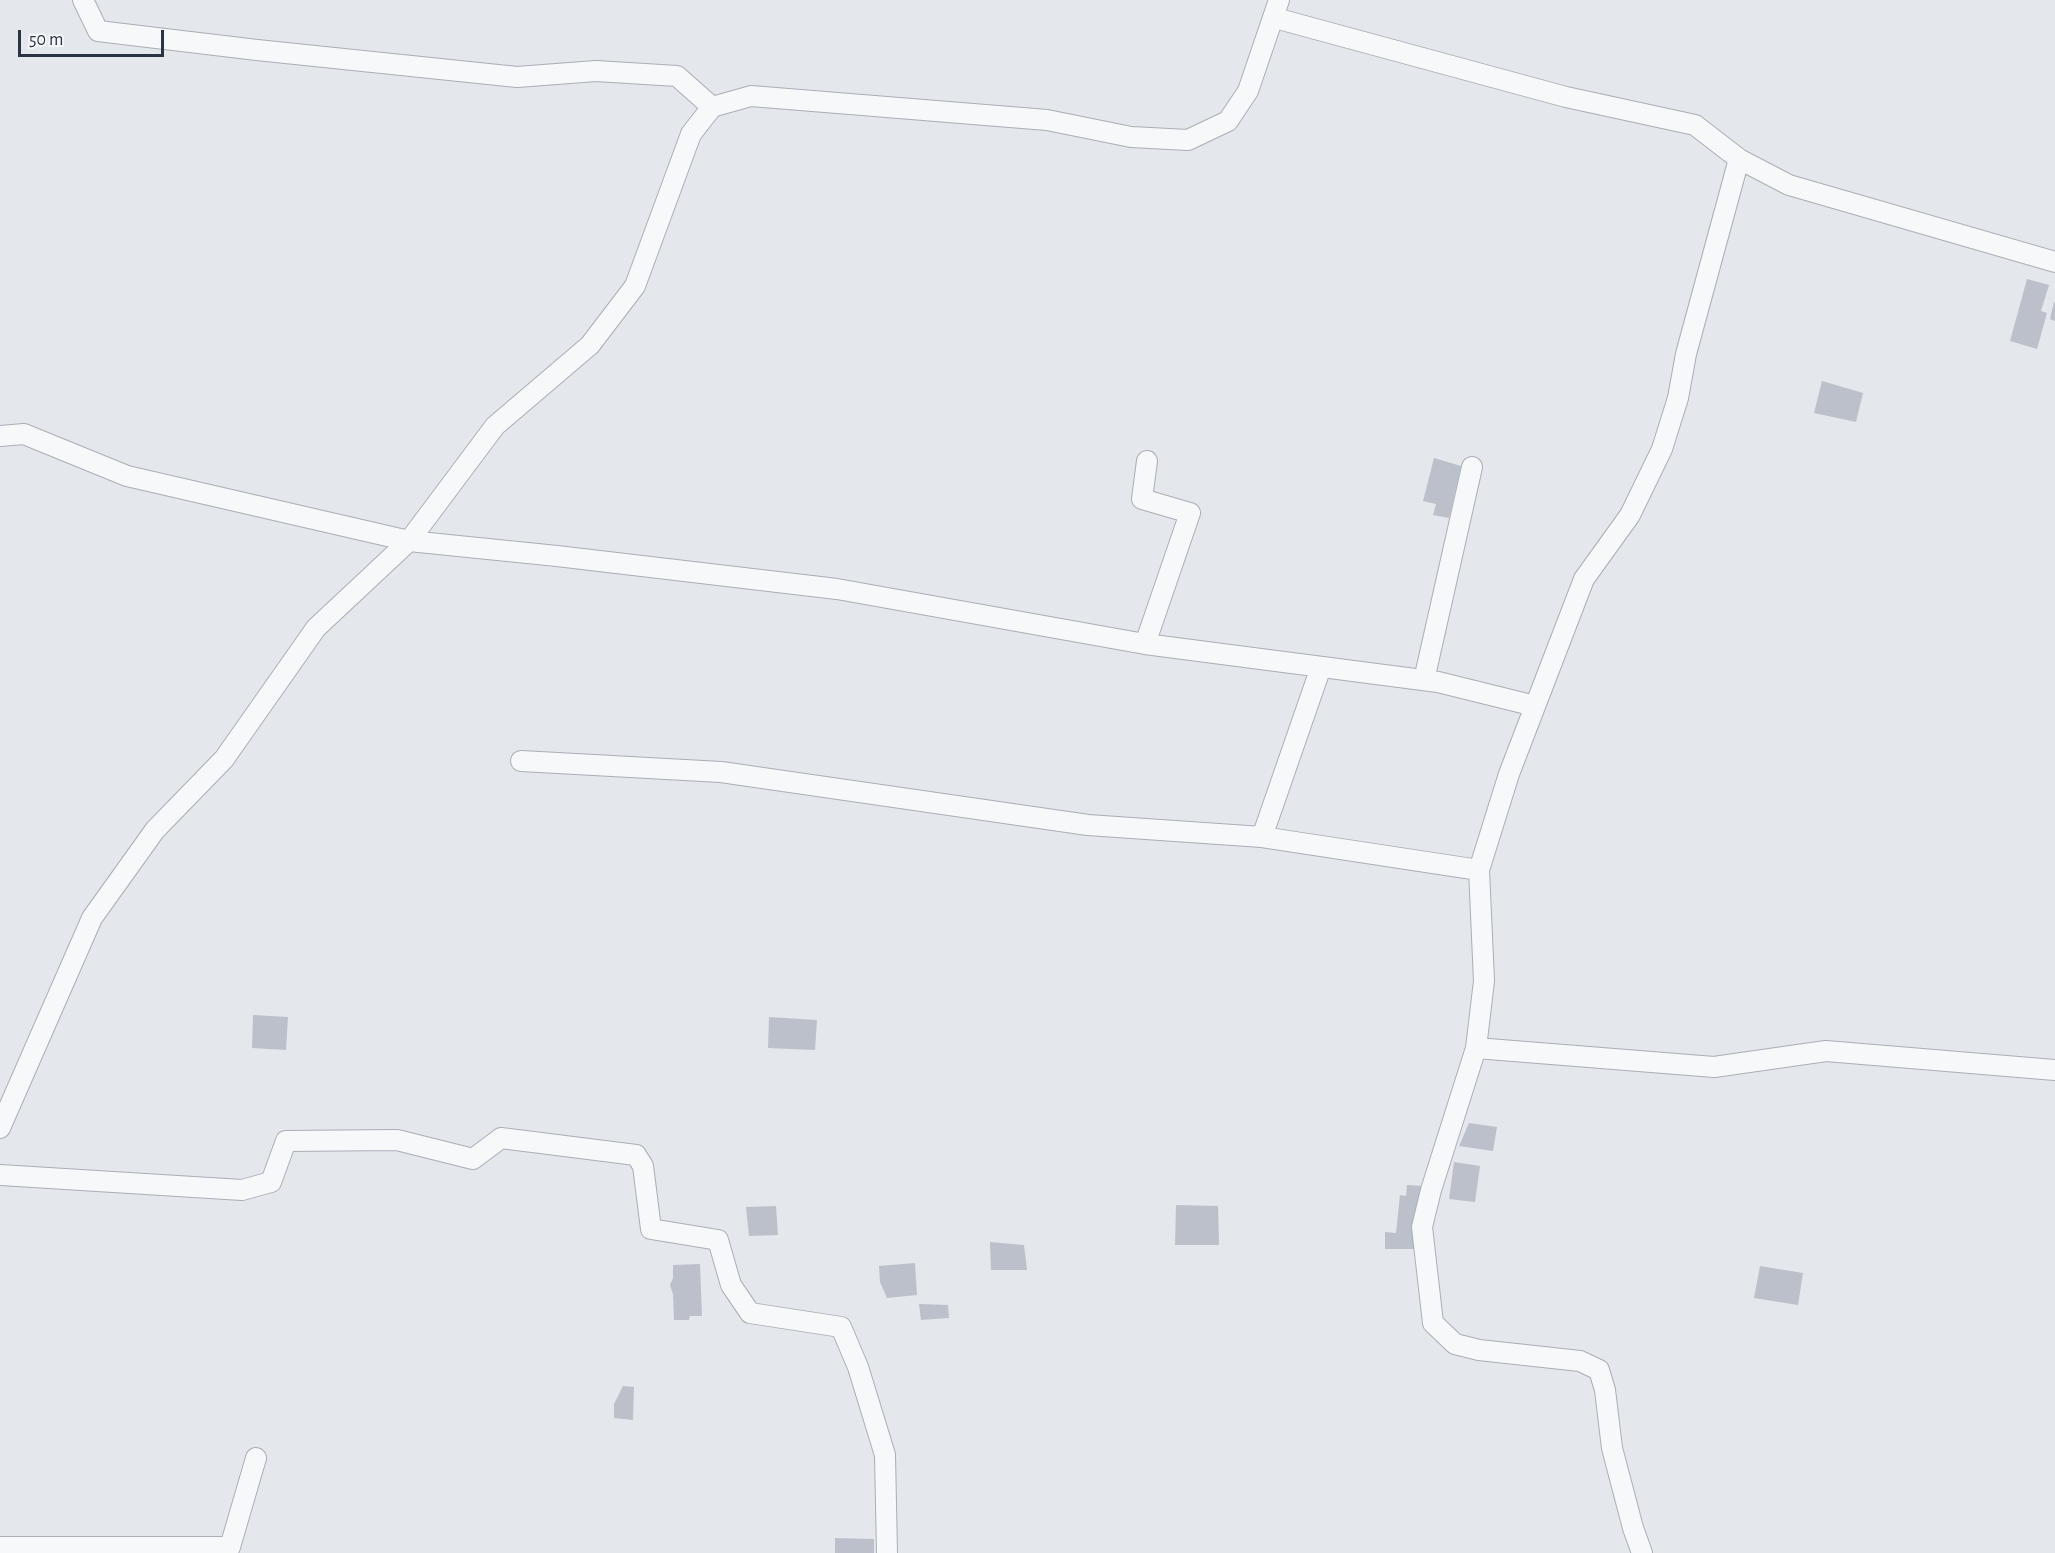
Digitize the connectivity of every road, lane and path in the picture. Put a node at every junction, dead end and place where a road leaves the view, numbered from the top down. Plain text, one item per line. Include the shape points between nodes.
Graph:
1 (83, 0) edge
2 (1277, 9) edge
3 (712, 107) junction
4 (1739, 159) junction
5 (2055, 262) edge
6 (0, 436) edge
7 (1147, 461) dead end
8 (1472, 467) dead end
9 (409, 541) junction
10 (1145, 644) junction
11 (1321, 667) junction
12 (1424, 680) junction
13 (1535, 706) junction
14 (521, 761) dead end
15 (1262, 837) junction
16 (1479, 870) junction
17 (1476, 1048) junction
18 (2055, 1070) edge
19 (0, 1128) edge
20 (0, 1175) edge
21 (256, 1458) dead end
22 (0, 1547) edge
23 (887, 1553) edge
24 (1642, 1553) edge

1 - 3 street via 98,31 517,76 596,71 677,76
2 - 3 street via 1248,91 1228,121 1188,140 1131,137 1047,120 751,96
2 - 4 street via 1566,97 1695,125
3 - 9 street via 691,134 635,286 590,345 495,426
4 - 5 street via 1789,185
4 - 13 street via 1662,449 1630,515 1584,579
6 - 9 street via 24,434 127,476
7 - 10 street via 1142,499 1190,513
8 - 12 street
9 - 10 street via 837,589
9 - 19 street via 316,628 224,759 155,830 92,918
10 - 11 street
11 - 12 street
11 - 15 street
12 - 13 street
13 - 16 street
14 - 15 street via 721,772 1088,825
15 - 16 street
16 - 17 street via 1484,981
17 - 18 street via 1714,1068 1826,1051
17 - 24 street via 1422,1227 1433,1323 1455,1344 1580,1360 1599,1370 1612,1448
20 - 23 street via 242,1190 271,1182 286,1141 398,1140 473,1159 501,1138 636,1155 643,1166 651,1229 718,1240 731,1285 750,1313 841,1327 858,1367 885,1455
21 - 22 street via 230,1547

